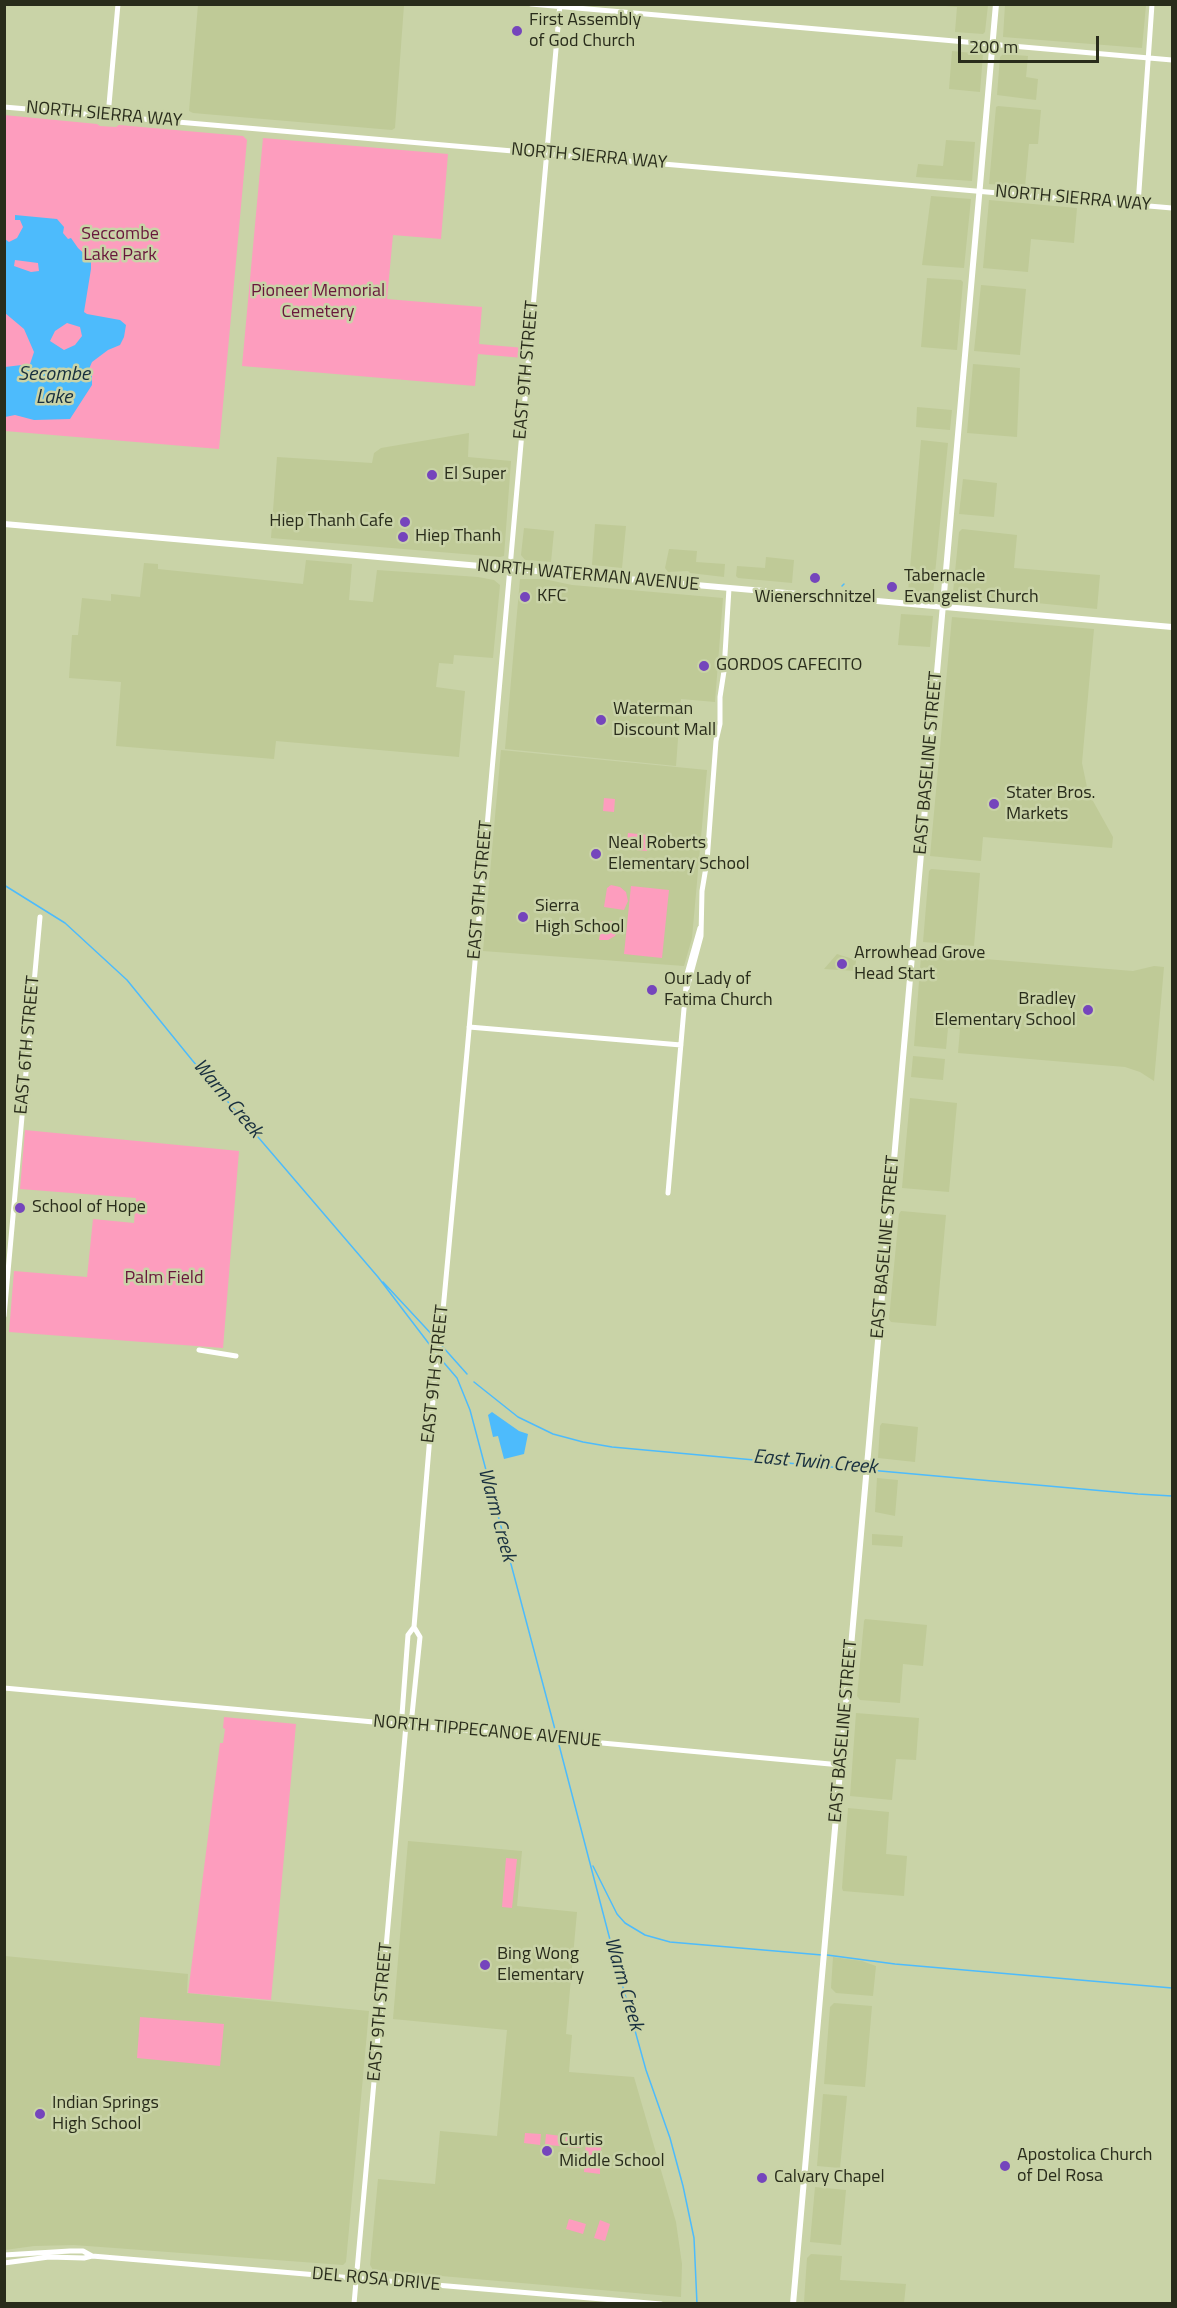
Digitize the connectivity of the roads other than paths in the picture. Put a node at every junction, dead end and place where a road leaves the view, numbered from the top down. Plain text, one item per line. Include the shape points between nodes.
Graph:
1 (118, 4) edge
2 (531, 4) edge
3 (996, 4) edge
4 (1152, 4) edge
5 (560, 6) edge
6 (993, 45) junction
7 (1148, 58) junction
8 (1173, 60) edge
9 (4, 107) edge
10 (108, 116) junction
11 (547, 154) junction
12 (980, 191) junction
13 (1138, 205) junction
14 (1173, 208) edge
15 (4, 525) edge
16 (509, 569) junction
17 (729, 588) junction
18 (942, 606) junction
19 (1173, 627) edge
20 (40, 917) dead end
21 (469, 1027) junction
22 (681, 1045) junction
23 (668, 1193) dead end
24 (4, 1316) edge
25 (199, 1350) dead end
26 (236, 1356) dead end
27 (414, 1627) junction
28 (4, 1688) edge
29 (406, 1723) junction
30 (841, 1765) junction
31 (4, 2255) edge
32 (92, 2256) junction
33 (4, 2263) edge
34 (357, 2279) junction
35 (354, 2304) edge
36 (661, 2304) edge
37 (793, 2304) edge

1 - 10 street
2 - 5 street
3 - 6 main road, EAST BASELINE STREET
4 - 7 street
5 - 6 street
5 - 11 street, EAST 9TH STREET
6 - 7 street
6 - 12 main road, EAST BASELINE STREET
7 - 8 street
7 - 13 street
9 - 10 street, NORTH SIERRA WAY
10 - 11 street, NORTH SIERRA WAY
11 - 12 street, NORTH SIERRA WAY
11 - 16 street, EAST 9TH STREET
12 - 13 street, NORTH SIERRA WAY
12 - 18 main road, EAST BASELINE STREET
13 - 14 street, NORTH SIERRA WAY
15 - 16 main road, NORTH WATERMAN AVENUE
16 - 17 main road, NORTH WATERMAN AVENUE
16 - 21 street, EAST 9TH STREET
17 - 18 main road, NORTH WATERMAN AVENUE
17 - 22 street via 700,928 687,974
18 - 19 main road, NORTH WATERMAN AVENUE
18 - 30 main road, EAST BASELINE STREET
20 - 24 street, EAST 6TH STREET
21 - 22 street
21 - 27 street, EAST 9TH STREET
22 - 23 street
25 - 26 street
27 - 29 street, EAST 9TH STREET via 408,1635 402,1715
27 - 29 street, EAST 9TH STREET via 420,1637 412,1715
28 - 29 street, NORTH TIPPECANOE AVENUE
29 - 30 street, NORTH TIPPECANOE AVENUE
29 - 34 street, EAST 9TH STREET
30 - 37 main road, EAST BASELINE STREET
31 - 32 street, DEL ROSA DRIVE via 83,2251
32 - 33 street, DEL ROSA DRIVE
32 - 34 street, DEL ROSA DRIVE
34 - 35 street, EAST 9TH STREET
34 - 36 street, DEL ROSA DRIVE

